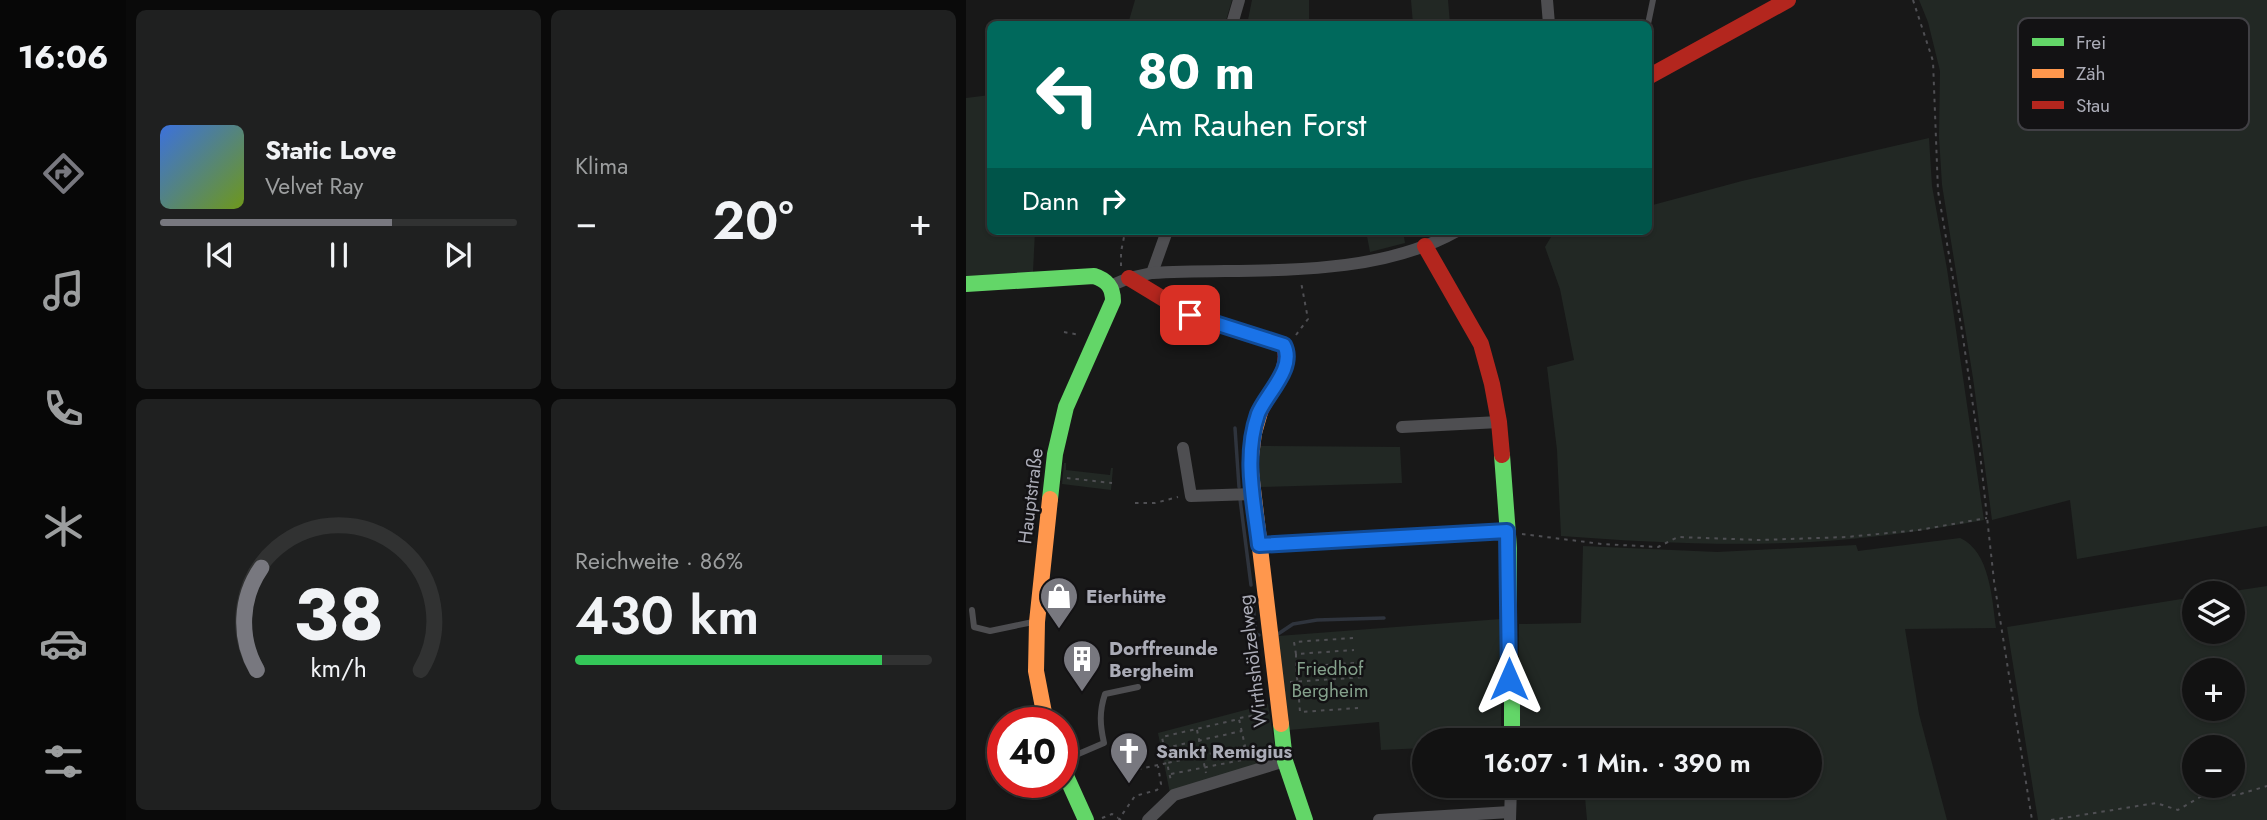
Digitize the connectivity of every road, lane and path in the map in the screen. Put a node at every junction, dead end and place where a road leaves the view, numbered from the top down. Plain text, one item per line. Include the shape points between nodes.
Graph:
1 (1239, 0) edge
2 (1547, 0) edge
3 (1653, 0) edge
4 (1788, 0) edge
5 (1913, 0) edge
6 (1233, 21) edge
7 (1549, 21) edge
8 (1649, 21) edge
9 (1652, 75) edge
10 (1124, 235) edge
11 (1166, 235) edge
12 (1448, 235) edge
13 (1425, 246) junction
14 (1298, 268) junction
15 (1168, 272) junction
16 (1152, 273) junction
17 (1120, 281) junction
18 (966, 284) edge
19 (1161, 298) junction
20 (1064, 332) dead end
21 (1096, 340) junction
22 (1286, 348) junction
23 (1499, 422) junction
24 (1402, 427) dead end
25 (1183, 448) dead end
26 (1052, 477) junction
27 (1112, 483) dead end
28 (1254, 494) junction
29 (1191, 496) junction
30 (1135, 503) dead end
31 (1987, 518) junction
32 (1507, 531) junction
33 (1259, 545) junction
34 (972, 610) dead end
35 (1037, 622) junction
36 (1353, 638) dead end
37 (1354, 650) dead end
38 (1296, 654) junction
39 (1354, 663) dead end
40 (1296, 667) junction
41 (1366, 677) dead end
42 (1297, 682) junction
43 (1275, 684) junction
44 (1138, 687) dead end
45 (1357, 695) dead end
46 (1299, 698) junction
47 (1043, 707) edge
48 (1358, 708) dead end
49 (1278, 710) junction
50 (1239, 719) junction
51 (1513, 728) edge
52 (1197, 729) junction
53 (1242, 731) junction
54 (1199, 740) junction
55 (1257, 744) dead end
56 (1245, 746) junction
57 (1164, 748) junction
58 (1078, 754) edge
59 (1202, 755) junction
60 (1247, 759) junction
61 (1285, 761) junction
62 (1167, 762) junction
63 (1157, 765) junction
64 (1248, 765) dead end
65 (1205, 767) junction
66 (1121, 769) dead end
67 (1169, 774) junction
68 (1206, 774) dead end
69 (1172, 786) dead end
70 (2267, 786) edge
71 (1076, 798) edge
72 (1511, 798) edge
73 (1510, 816) edge
74 (1086, 820) edge
75 (1097, 820) edge
76 (1120, 820) edge
77 (1148, 820) edge
78 (1305, 820) edge
79 (1379, 820) edge
80 (2032, 820) edge
81 (2051, 820) edge

1 - 6 street
2 - 7 street
3 - 8 lane
4 - 9 street
5 - 31 path via 1933,61 1938,191
10 - 17 path
11 - 16 street
12 - 13 street
13 - 14 street via 1358,263
13 - 23 street via 1481,344
14 - 15 street
14 - 22 path via 1308,319
15 - 16 street
15 - 19 street via 1160,281
16 - 17 street
17 - 18 street via 1094,276
17 - 19 street
17 - 21 street, Hauptstraße
19 - 22 street via 1190,315
20 - 21 path
21 - 26 street, Hauptstraße via 1066,407
22 - 28 street, Wirthshölzelweg via 1286,366 1259,412 1251,442
23 - 24 street
23 - 32 street
25 - 29 street
26 - 27 path
26 - 35 street, Hauptstraße
28 - 29 street
28 - 33 street, Wirthshölzelweg
29 - 30 path
31 - 32 path via 1847,537 1678,537 1658,547
31 - 80 path
32 - 33 street
32 - 51 street
33 - 43 street, Wirthshölzelweg
34 - 35 lane via 974,627 990,631
35 - 47 street, Hauptstraße via 1036,671
36 - 38 path via 1294,642
37 - 38 path
38 - 40 path
39 - 40 path
40 - 42 path
41 - 42 path
42 - 43 path
42 - 46 path
43 - 49 street, Wirthshölzelweg
44 - 58 lane via 1105,694 1100,710 1104,743
45 - 46 path
46 - 48 path via 1300,712
49 - 50 path
49 - 61 street, Wirthshölzelweg
50 - 52 path
50 - 53 path
52 - 54 path
52 - 57 path via 1162,737
53 - 54 path
53 - 56 path
54 - 57 path
54 - 59 path
55 - 56 path
56 - 59 path
56 - 60 path
57 - 62 path
59 - 62 path
59 - 65 path
60 - 64 path
60 - 65 path
61 - 77 street via 1174,795
61 - 78 street, Wirthshölzelweg
62 - 63 path
62 - 67 path
63 - 66 path
63 - 76 path via 1161,784 1157,790 1135,796
65 - 67 path
65 - 68 path
67 - 69 path
70 - 81 path via 2237,795 2200,797 2178,810 2156,803
71 - 74 street
72 - 73 street
73 - 79 street
75 - 76 path via 1112,814

